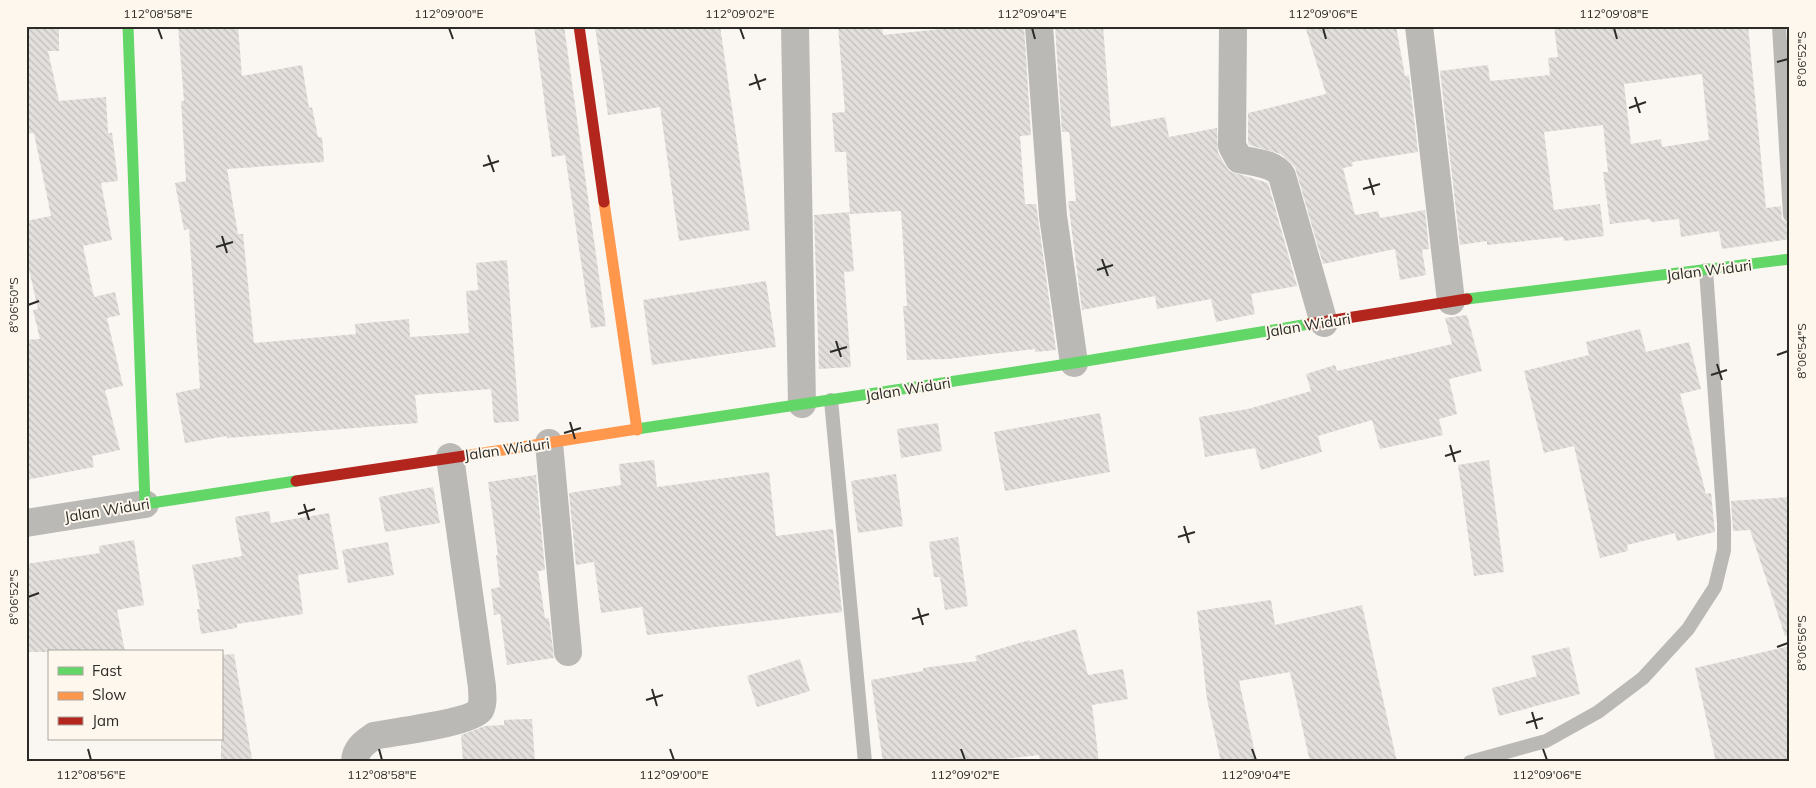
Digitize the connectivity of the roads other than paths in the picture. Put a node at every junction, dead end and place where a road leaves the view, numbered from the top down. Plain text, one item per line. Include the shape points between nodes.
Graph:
1 (128, 26) edge
2 (579, 26) edge
3 (795, 26) edge
4 (1039, 26) edge
5 (1233, 26) edge
6 (1419, 26) edge
7 (1780, 26) edge
8 (1790, 215) edge
9 (1790, 259) edge
10 (1706, 270) junction
11 (1450, 301) junction
12 (1324, 323) junction
13 (1074, 363) junction
14 (831, 400) junction
15 (802, 404) junction
16 (637, 430) junction
17 (549, 443) junction
18 (450, 457) junction
19 (145, 504) junction
20 (26, 523) edge
21 (568, 652) dead end
22 (355, 762) edge
23 (865, 762) edge
24 (1470, 762) edge

1 - 19 main road
2 - 16 main road
3 - 15 street
4 - 13 street via 1054,216
5 - 12 street via 1232,146 1239,159 1279,170
6 - 11 street
7 - 8 lane
9 - 10 main road, Jalan Widuri
10 - 11 main road, Jalan Widuri
10 - 24 lane via 1724,524 1724,550 1715,587 1688,629 1643,678 1598,712 1546,741
11 - 12 main road, Jalan Widuri
12 - 13 main road, Jalan Widuri
13 - 14 main road, Jalan Widuri
14 - 15 main road, Jalan Widuri
14 - 23 lane
15 - 16 main road, Jalan Widuri
16 - 17 main road, Jalan Widuri
17 - 18 main road, Jalan Widuri
17 - 21 street
18 - 19 main road, Jalan Widuri
18 - 22 street via 482,687 481,708 475,715 458,720 374,736 355,754
19 - 20 street, Jalan Widuri

